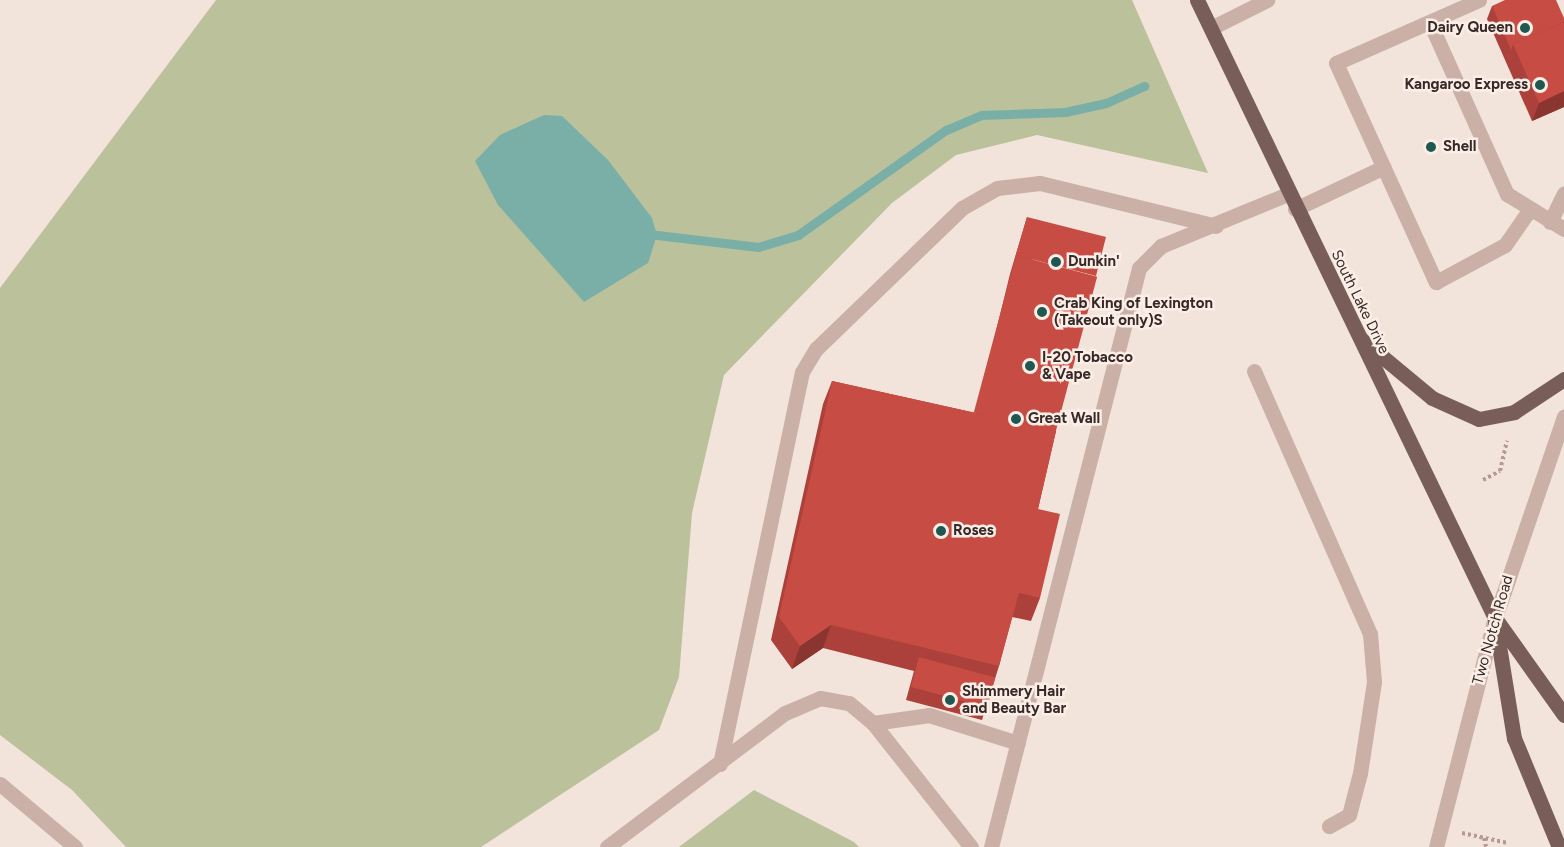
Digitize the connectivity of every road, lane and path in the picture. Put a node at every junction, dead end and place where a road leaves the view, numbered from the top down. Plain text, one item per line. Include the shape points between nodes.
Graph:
1 (1197, 0) edge
2 (1266, 0) edge
3 (1479, 0) edge
4 (1430, 23) junction
5 (1211, 28) junction
6 (1384, 167) junction
7 (1564, 193) edge
8 (1288, 194) junction
9 (1295, 209) junction
10 (1530, 209) junction
11 (1216, 226) junction
12 (1557, 226) edge
13 (1356, 334) junction
14 (1254, 371) dead end
15 (1564, 379) edge
16 (1564, 417) edge
17 (1507, 441) dead end
18 (1483, 480) dead end
19 (1495, 618) junction
20 (1564, 716) edge
21 (873, 723) junction
22 (1018, 743) junction
23 (720, 764) junction
24 (0, 784) edge
25 (1329, 826) dead end
26 (1462, 833) dead end
27 (1484, 838) junction
28 (1508, 843) dead end
29 (75, 847) edge
30 (607, 847) edge
31 (971, 847) edge
32 (991, 847) edge
33 (1436, 847) edge
34 (1486, 847) edge
35 (1559, 847) edge

1 - 5 main road, South Lake Drive
2 - 5 street
3 - 4 street
4 - 6 street via 1335,63
4 - 10 street via 1508,194
5 - 8 main road, South Lake Drive
6 - 9 street
6 - 10 street via 1436,282 1505,245
7 - 12 street
8 - 9 main road, South Lake Drive
8 - 11 street
9 - 13 main road, South Lake Drive
10 - 12 street
11 - 22 street via 1161,246 1139,268
11 - 23 street via 1040,183 998,188 962,208 816,349 802,372
13 - 15 main road via 1432,398 1464,417 1479,419 1514,412
13 - 19 main road, South Lake Drive
14 - 25 street via 1370,634 1374,682 1355,796 1349,815
16 - 19 street, Two Notch Road
17 - 18 path via 1500,471
19 - 20 main road, South Lake Drive
19 - 33 street, Two Notch Road
19 - 35 main road, South Lake Drive via 1514,738
21 - 22 street via 929,715
21 - 23 street via 835,699 805,701
21 - 31 street
22 - 32 street
23 - 30 street
24 - 29 street
26 - 27 path
27 - 28 path
27 - 34 path

